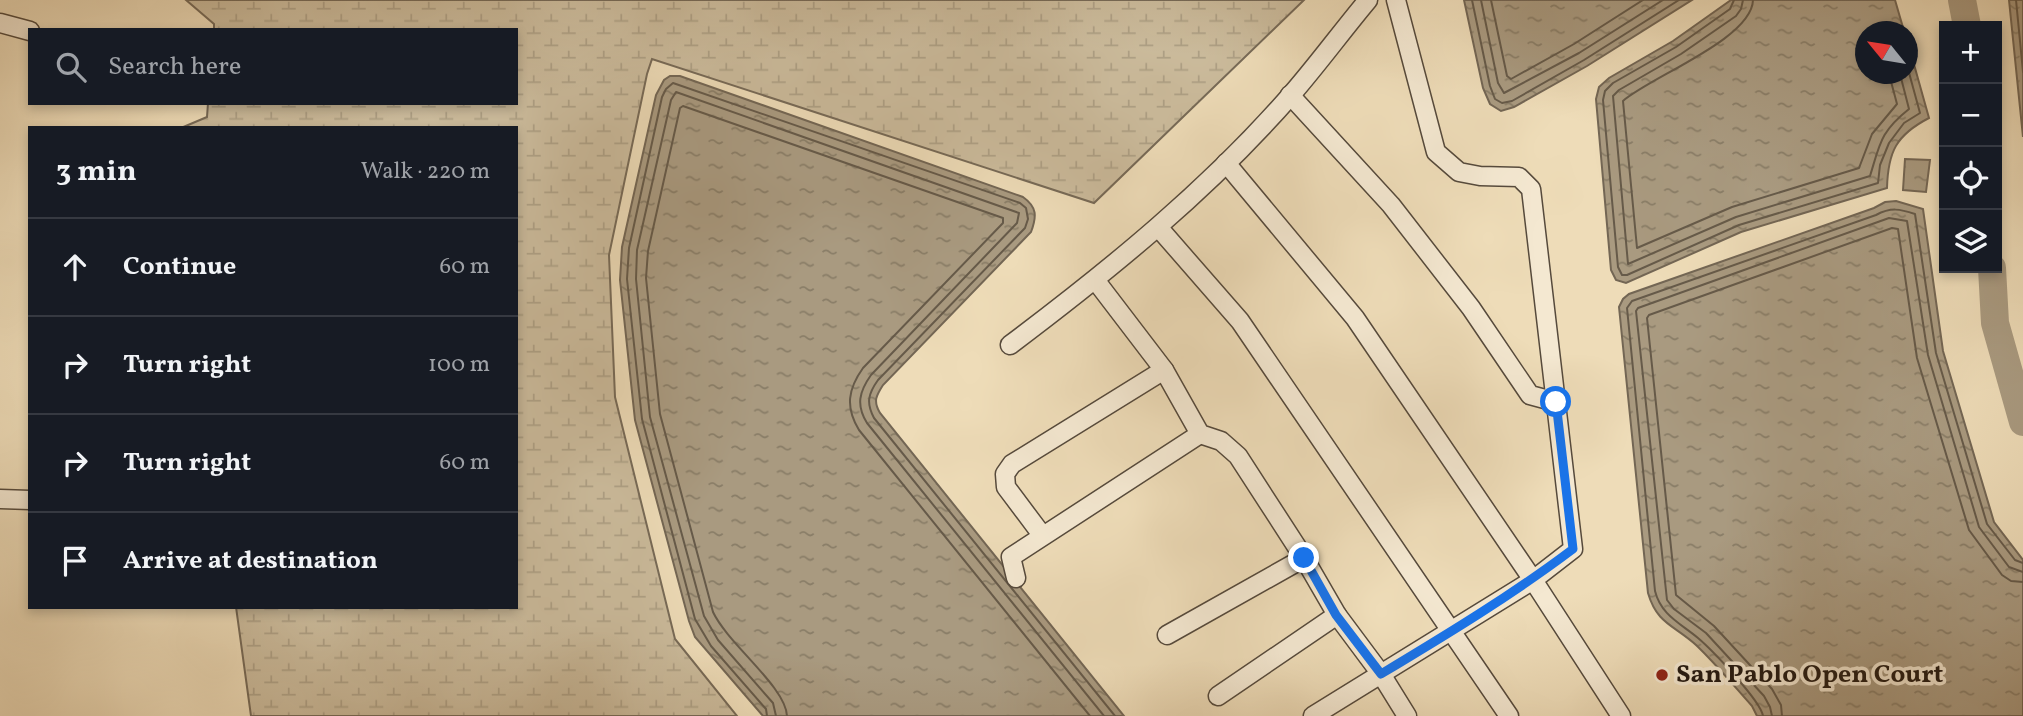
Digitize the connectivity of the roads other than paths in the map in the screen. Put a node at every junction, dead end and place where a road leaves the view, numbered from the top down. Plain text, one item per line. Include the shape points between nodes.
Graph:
1 (1368, 0) edge
2 (1396, 0) edge
3 (0, 23) edge
4 (28, 30) edge
5 (1290, 95) junction
6 (1226, 163) junction
7 (1158, 227) junction
8 (1096, 281) junction
9 (1010, 345) dead end
10 (1164, 370) junction
11 (1556, 402) junction
12 (1200, 434) junction
13 (0, 499) edge
14 (28, 500) edge
15 (1042, 535) junction
16 (1304, 558) junction
17 (1016, 578) dead end
18 (1533, 580) junction
19 (1336, 615) junction
20 (1452, 631) junction
21 (1167, 635) dead end
22 (1381, 674) junction
23 (1218, 696) dead end
24 (1313, 716) edge
25 (1407, 716) edge
26 (1509, 716) edge
27 (1620, 716) edge

1 - 5 street
2 - 11 street via 1436,152 1459,172 1519,177 1531,189
3 - 4 street
5 - 6 street
5 - 11 street via 1391,205 1471,308 1530,395
6 - 7 street
6 - 18 street via 1355,318
7 - 8 street
7 - 20 street via 1240,321
8 - 9 street
8 - 10 street
10 - 12 street
10 - 15 street via 1012,464 1005,474 1006,487
11 - 18 street via 1573,549
12 - 15 street
12 - 16 street via 1221,441 1238,456
13 - 14 street
15 - 17 street via 1011,557
16 - 19 street
16 - 21 street
18 - 20 street
18 - 27 street
19 - 22 street
19 - 23 street
20 - 22 street
20 - 26 street
22 - 24 street
22 - 25 street

